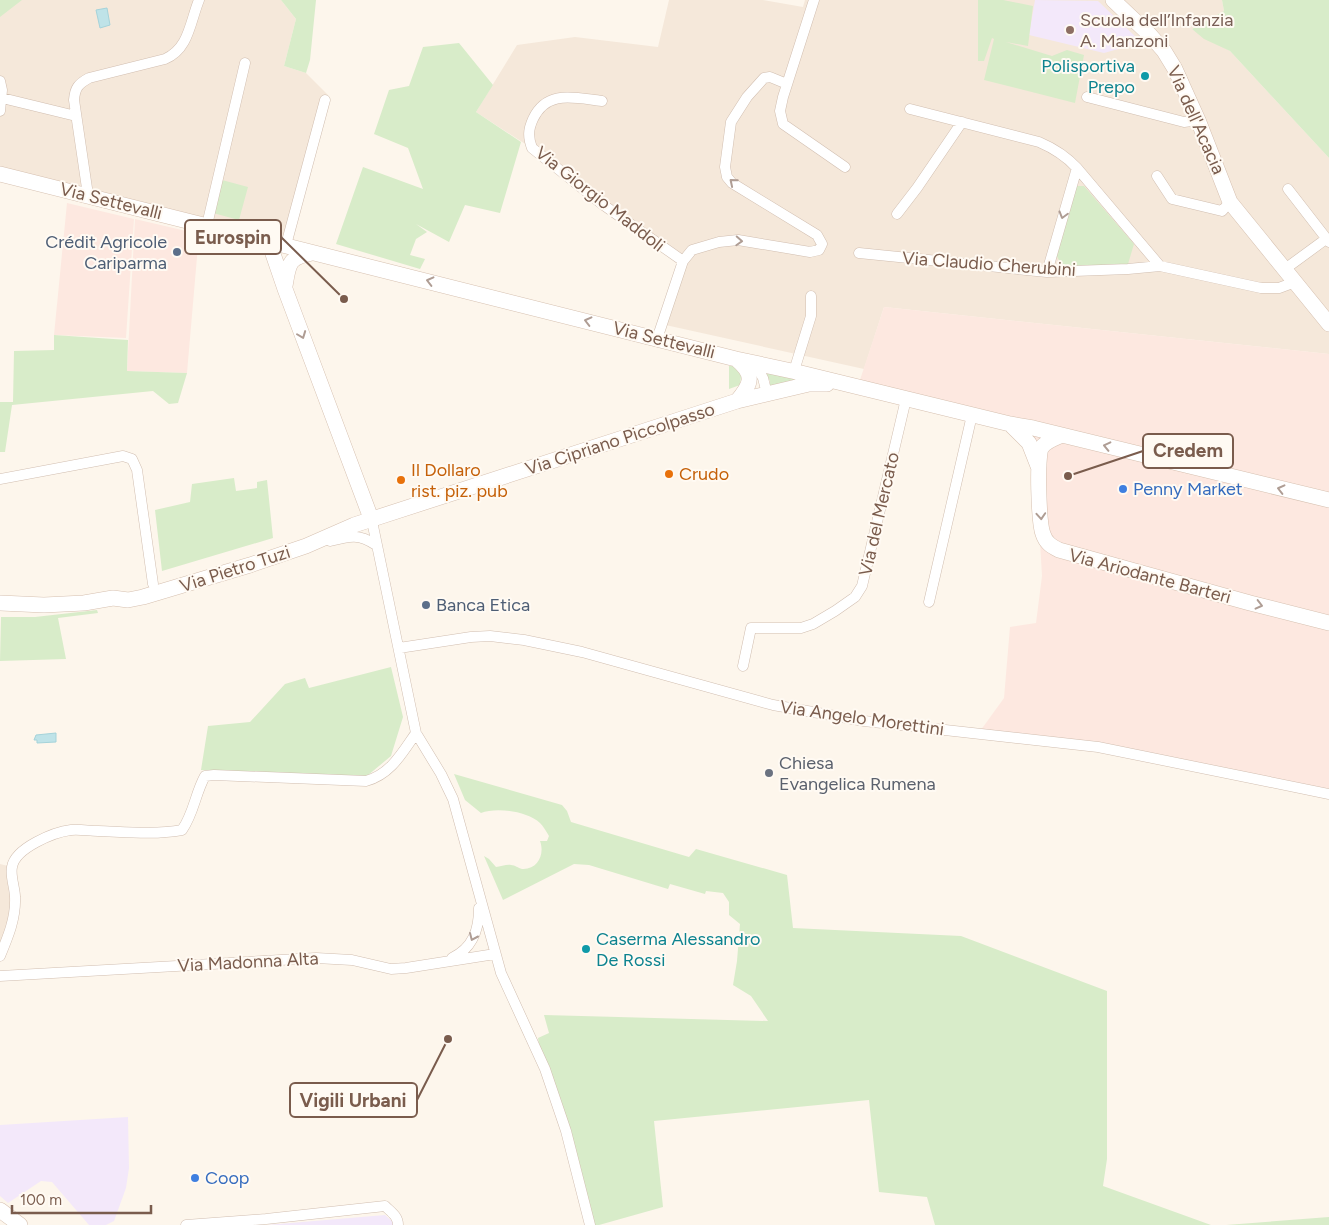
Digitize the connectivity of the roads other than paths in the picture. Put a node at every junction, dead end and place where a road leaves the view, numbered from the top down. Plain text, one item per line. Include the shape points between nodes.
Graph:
1 (199, 0) edge
2 (814, 0) edge
3 (1113, 0) edge
4 (245, 63) dead end
5 (0, 81) edge
6 (787, 84) junction
7 (1087, 97) dead end
8 (325, 100) dead end
9 (602, 101) dead end
10 (1, 104) edge
11 (910, 109) dead end
12 (76, 116) junction
13 (1198, 120) junction
14 (962, 122) junction
15 (846, 167) dead end
16 (1077, 168) junction
17 (0, 174) edge
18 (1157, 176) dead end
19 (1288, 189) dead end
20 (88, 195) junction
21 (1230, 202) junction
22 (897, 214) dead end
23 (206, 225) junction
24 (263, 240) junction
25 (1328, 240) edge
26 (286, 245) junction
27 (314, 253) junction
28 (859, 253) dead end
29 (682, 261) junction
30 (1160, 266) junction
31 (1285, 270) junction
32 (1047, 272) junction
33 (1295, 282) junction
34 (285, 289) junction
35 (811, 296) dead end
36 (1329, 324) edge
37 (657, 339) junction
38 (736, 359) junction
39 (754, 363) junction
40 (797, 377) junction
41 (767, 394) junction
42 (906, 399) junction
43 (737, 401) junction
44 (972, 415) junction
45 (1010, 424) junction
46 (1062, 435) junction
47 (1038, 467) junction
48 (0, 479) edge
49 (360, 490) junction
50 (1329, 500) edge
51 (399, 511) junction
52 (372, 521) junction
53 (348, 525) junction
54 (376, 545) junction
55 (306, 546) junction
56 (153, 584) junction
57 (113, 598) junction
58 (929, 602) dead end
59 (0, 603) edge
60 (1329, 623) edge
61 (399, 648) junction
62 (743, 666) dead end
63 (416, 733) junction
64 (1329, 794) edge
65 (480, 900) junction
66 (495, 954) junction
67 (0, 956) edge
68 (445, 961) junction
69 (0, 976) edge
70 (0, 1210) edge
71 (20, 1225) edge
72 (186, 1225) edge
73 (398, 1225) edge
74 (590, 1225) edge

1 - 12 street via 184,44 174,56 89,78 79,84 74,100
2 - 6 street
3 - 13 main road, Via dell'Acacia via 1164,51
4 - 23 street
5 - 10 street
6 - 15 street via 780,111 783,124
29 -> 6 street via 692,250 738,240 810,252 819,250 822,244 817,235 732,183 725,168 731,122 747,97 764,78 770,76
7 - 13 street via 1184,122
8 - 26 street
9 - 29 street, Via Giorgio Maddoli via 558,98 546,102 537,110 529,127 532,148 602,204
10 - 12 street
11 - 14 street
12 - 20 street
13 - 21 main road, Via dell'Acacia
14 - 16 street via 1038,142 1053,148
14 - 22 street
16 - 30 street
16 -> 32 street
17 - 20 main road, Via Settevalli
18 - 21 street via 1172,199 1222,211
19 - 25 street
20 - 23 main road, Via Settevalli
21 - 31 main road, Via dell'Acacia
23 - 24 main road, Via Settevalli
24 - 26 main road, Via Settevalli
24 - 34 main road, Via Cipriano Piccolpasso via 272,251
25 - 31 street
26 - 27 main road, Via Settevalli
27 - 34 main road via 294,258 287,271
37 -> 27 main road, Via Settevalli
28 - 32 street, Via Claudio Cherubini
29 - 37 street
30 - 32 street, Via Claudio Cherubini
30 - 33 street, Via Claudio Cherubini via 1261,288 1280,288
31 - 33 main road, Via dell'Acacia
33 - 36 main road, Via dell'Acacia
34 -> 49 main road, Via Cipriano Piccolpasso
35 - 40 street via 811,316
37 - 38 main road, Via Settevalli
38 - 39 main road, Via Settevalli
38 - 43 main road via 750,376 749,385
39 - 40 main road, Via Settevalli
39 - 41 street
40 - 41 main road, Via Cipriano Piccolpasso
40 - 42 main road, Via Settevalli
41 - 43 main road, Via Cipriano Piccolpasso
42 - 44 main road, Via Settevalli
42 - 62 street, Via del Mercato via 862,586 855,596 813,624 801,628 751,628
43 - 51 main road, Via Cipriano Piccolpasso
44 - 45 main road, Via Settevalli
44 - 58 street
45 - 46 main road, Via Settevalli
45 - 47 main road via 1029,442
46 - 47 main road via 1043,446
50 -> 46 main road, Via Settevalli
47 -> 60 main road, Via Ariodante Barteri via 1042,533 1048,544 1059,550
48 - 56 street via 123,456 132,459 137,470
49 - 51 main road, Via Cipriano Piccolpasso via 376,509
49 - 52 main road, Via Cipriano Piccolpasso
49 - 53 main road via 358,512
51 - 52 main road, Via Cipriano Piccolpasso
52 - 53 main road, Via Pietro Tuzi
52 - 54 street
53 - 55 main road, Via Pietro Tuzi
53 - 56 main road, Via Pietro Tuzi
54 - 55 street via 354,536
54 - 61 street
55 - 57 main road, Via Pietro Tuzi via 143,597
56 - 57 main road, Via Pietro Tuzi
57 - 59 main road, Via Pietro Tuzi via 44,605
61 - 63 street
61 - 64 street, Via Angelo Morettini via 471,636 524,640 582,652 773,705 864,720 1098,747
63 - 65 street via 453,799
63 - 67 street via 386,772 376,778 205,776 182,830 151,833 71,830 28,846 18,854 12,867 15,907 11,931
65 - 66 street
65 -> 68 street via 479,919 472,942 458,955
66 - 68 street, Via Madonna Alta
66 - 74 street via 503,979 545,1069 566,1131
68 - 69 street, Via Madonna Alta via 391,969 352,960 316,958
70 - 71 main road
72 - 73 street via 385,1206 394,1214

